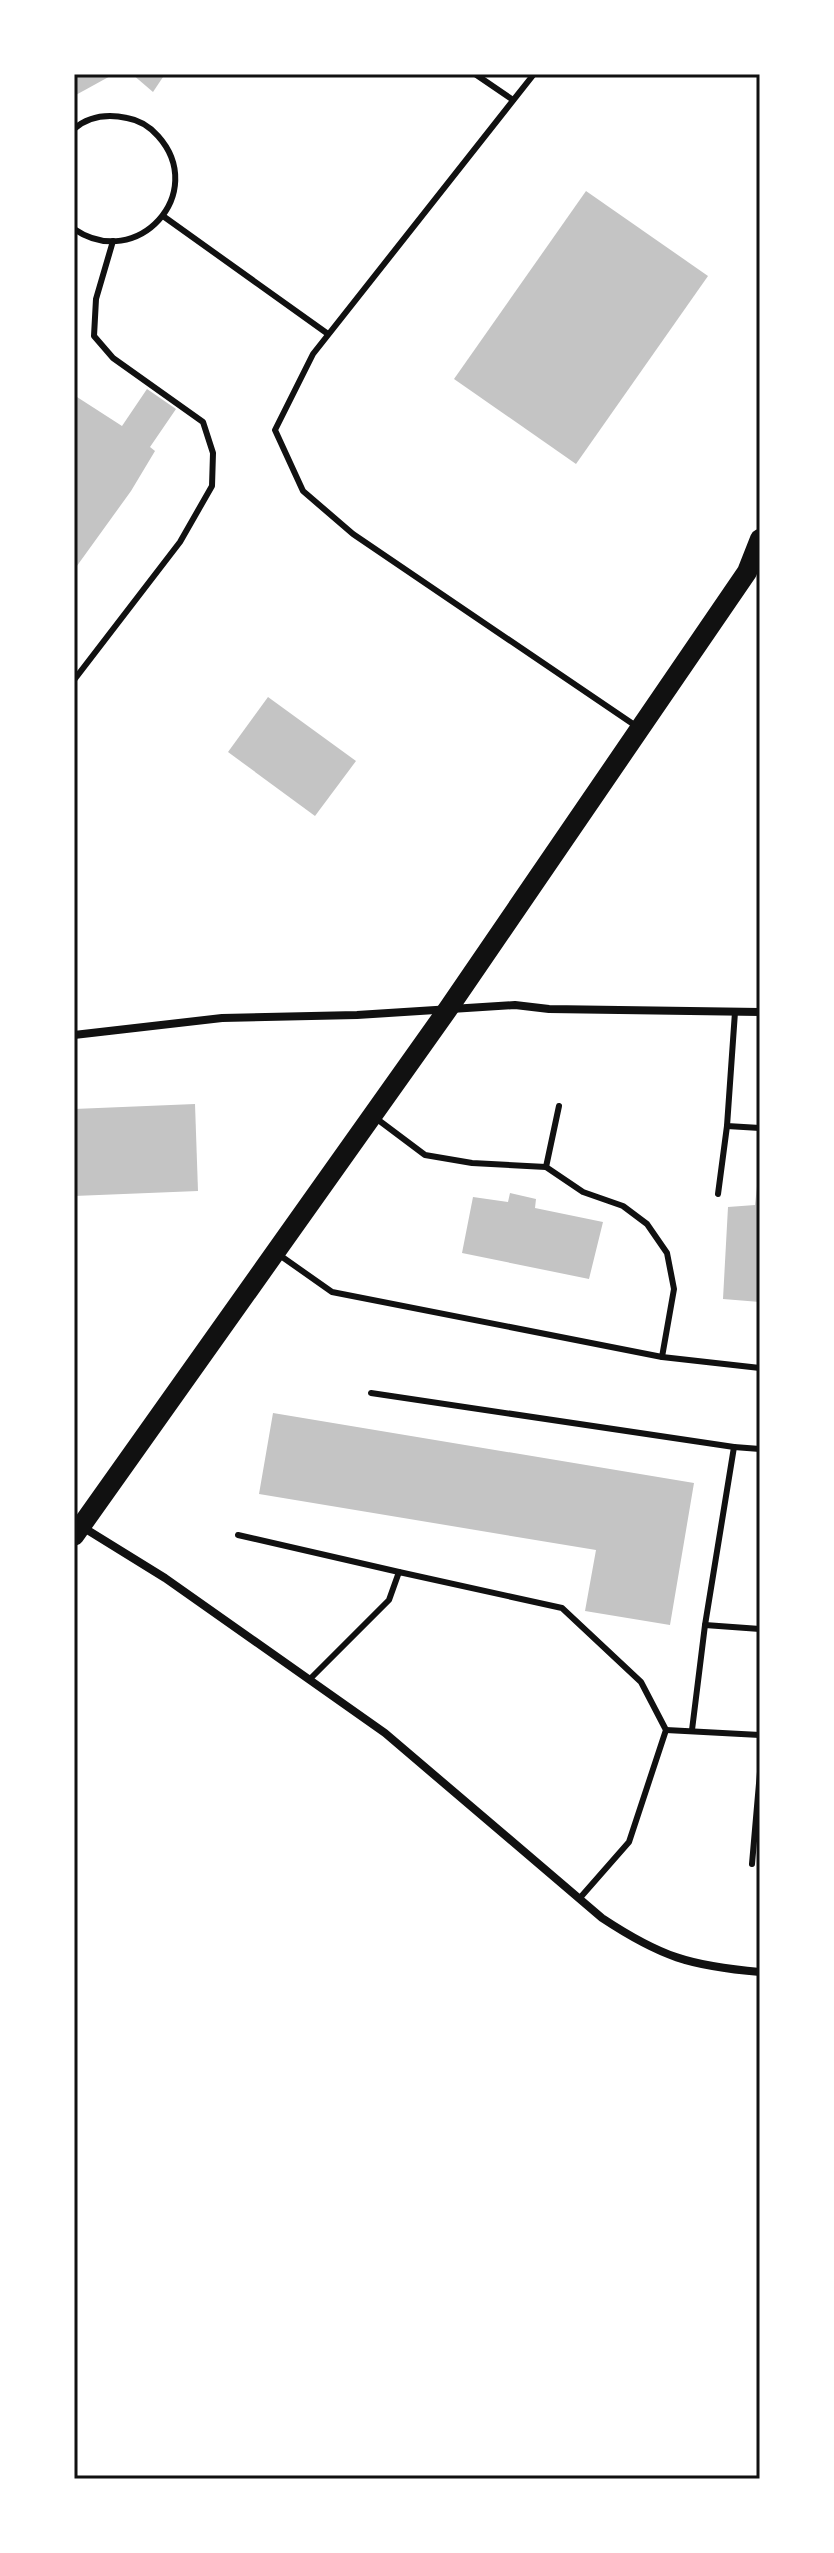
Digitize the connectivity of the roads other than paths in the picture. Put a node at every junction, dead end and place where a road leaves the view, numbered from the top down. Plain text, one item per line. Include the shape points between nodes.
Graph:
1 (475, 74) edge
2 (534, 74) edge
3 (513, 100) junction
4 (74, 129) edge
5 (163, 216) junction
6 (74, 229) edge
7 (113, 241) junction
8 (328, 334) junction
9 (760, 539) edge
10 (754, 566) edge
11 (74, 680) edge
12 (640, 729) junction
13 (448, 1009) junction
14 (735, 1012) junction
15 (760, 1012) edge
16 (74, 1035) edge
17 (559, 1106) dead end
18 (373, 1115) junction
19 (727, 1126) junction
20 (760, 1128) edge
21 (546, 1167) junction
22 (718, 1194) dead end
23 (275, 1252) junction
24 (662, 1357) junction
25 (760, 1368) edge
26 (371, 1393) dead end
27 (734, 1447) junction
28 (760, 1449) edge
29 (78, 1531) edge
30 (238, 1535) dead end
31 (399, 1572) junction
32 (705, 1625) junction
33 (760, 1629) edge
34 (309, 1680) junction
35 (666, 1730) junction
36 (692, 1730) junction
37 (760, 1735) edge
38 (760, 1772) edge
39 (752, 1864) dead end
40 (579, 1899) junction
41 (760, 1972) edge

1 - 3 lane
2 - 3 lane
3 - 8 lane
4 - 5 lane via 96,117 115,115 152,129 174,163 176,184
5 - 7 lane via 143,234
5 - 8 lane
6 - 7 lane
7 - 11 lane via 96,299 94,336 113,358 203,422 214,467 212,486 180,542
8 - 12 lane via 275,430 303,491 353,534
9 - 10 main road
10 - 12 main road
12 - 13 main road
13 - 14 street via 515,1005
13 - 16 street via 222,1018
13 - 18 main road
14 - 15 street
14 - 19 lane
17 - 21 lane
18 - 21 lane via 425,1155
18 - 23 main road
19 - 20 lane
19 - 22 lane
21 - 24 lane via 583,1192 623,1206 647,1224 667,1253 674,1289
23 - 24 lane via 332,1292
23 - 29 main road
24 - 25 lane
26 - 27 lane
27 - 28 lane
27 - 32 lane
29 - 34 street via 165,1578
30 - 31 lane
31 - 34 lane via 389,1600
31 - 35 lane via 562,1608 641,1682
32 - 33 lane
32 - 36 lane
34 - 40 street via 385,1733
35 - 36 lane
35 - 40 lane via 629,1842
36 - 37 lane
38 - 39 lane
40 - 41 street via 661,1953 685,1962

